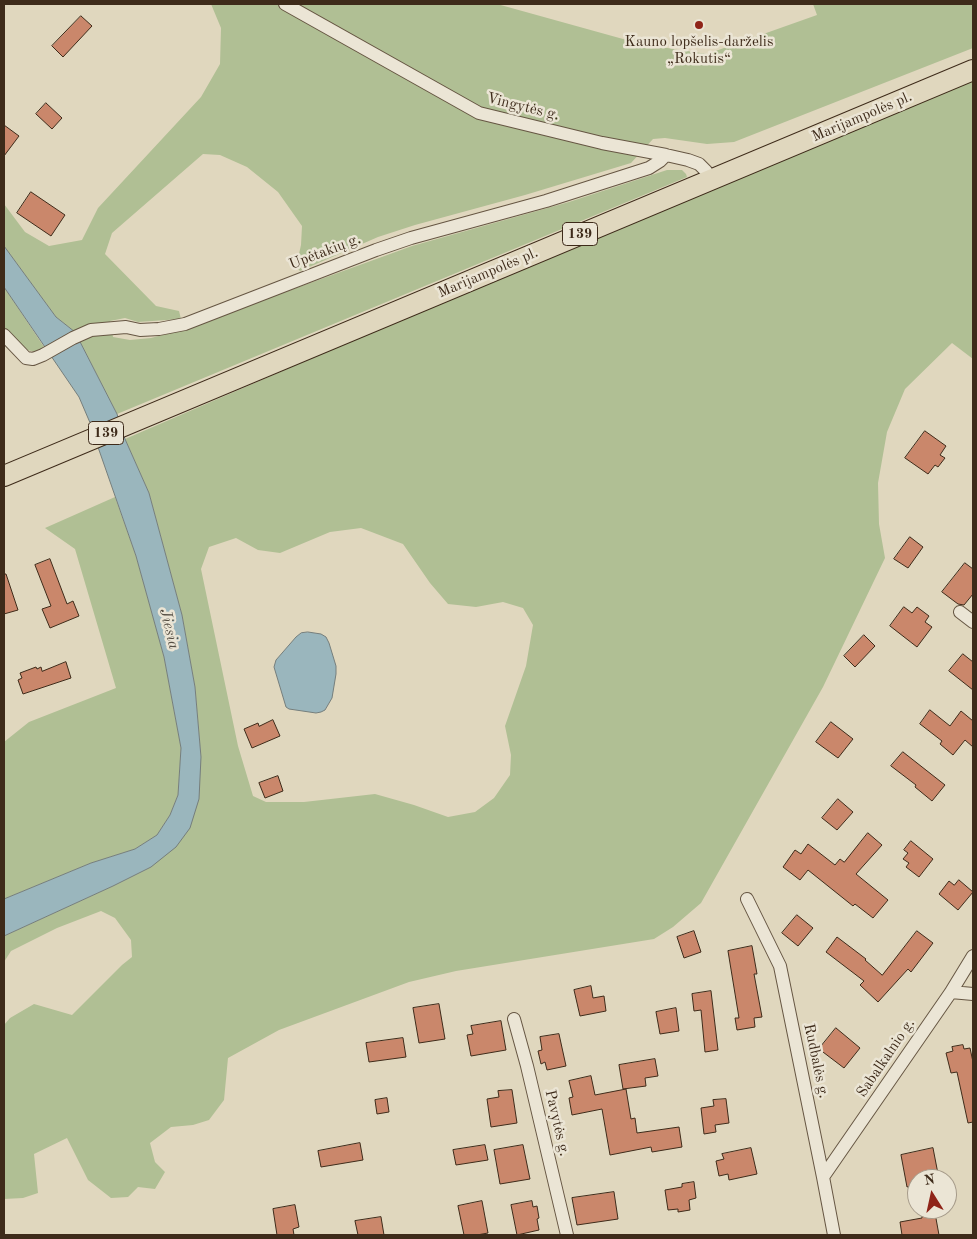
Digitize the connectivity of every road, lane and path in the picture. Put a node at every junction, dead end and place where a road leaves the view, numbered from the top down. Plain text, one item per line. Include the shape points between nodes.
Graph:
1 (285, 4) edge
2 (973, 70) edge
3 (666, 155) junction
4 (711, 180) junction
5 (4, 335) edge
6 (4, 476) edge
7 (960, 612) dead end
8 (973, 622) edge
9 (747, 899) dead end
10 (973, 956) edge
11 (950, 992) junction
12 (973, 994) edge
13 (514, 1019) dead end
14 (823, 1177) junction
15 (567, 1235) edge
16 (834, 1235) edge

1 - 3 street, Vingytės g. via 478,113
2 - 4 main road, Marijampolės pl. / 139
3 - 4 street, Vingytės g. via 699,164
3 - 5 street, Upėtakių g. via 649,168 546,201 411,238 185,324 159,329 91,330 33,359 26,358
4 - 6 main road, Marijampolės pl. / 139
7 - 8 street
9 - 14 street, Rudbalės g. via 780,966
10 - 11 street, Sabalkalnio g.
11 - 12 street
11 - 14 street, Sabalkalnio g.
13 - 15 street, Pavytės g.
14 - 16 street, Rudbalės g.

